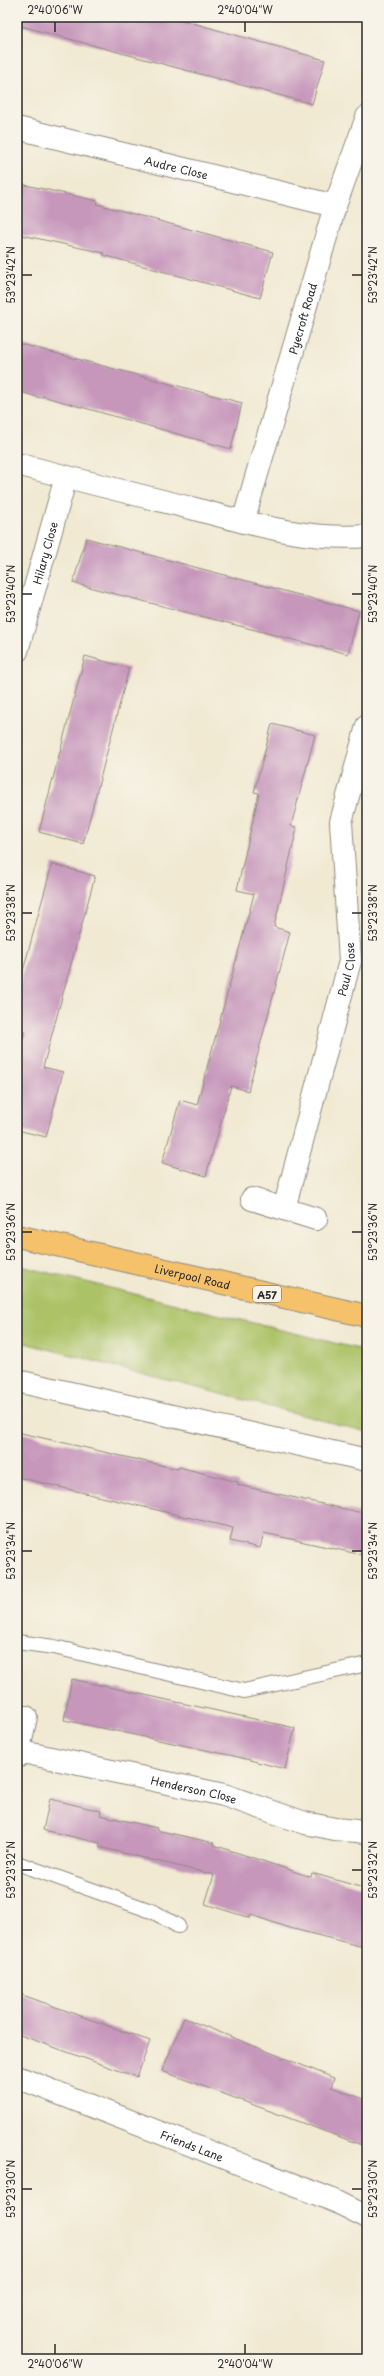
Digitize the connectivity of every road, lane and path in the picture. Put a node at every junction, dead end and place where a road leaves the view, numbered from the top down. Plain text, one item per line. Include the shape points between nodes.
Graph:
1 (367, 117) edge
2 (17, 128) edge
3 (335, 206) junction
4 (17, 464) edge
5 (66, 477) junction
6 (243, 522) junction
7 (367, 536) edge
8 (17, 651) edge
9 (367, 726) edge
10 (252, 1199) dead end
11 (284, 1209) junction
12 (316, 1219) dead end
13 (17, 1236) edge
14 (367, 1316) edge
15 (17, 1381) edge
16 (367, 1460) edge
17 (17, 1642) edge
18 (367, 1664) edge
19 (26, 1717) dead end
20 (18, 1754) edge
21 (367, 1832) edge
22 (17, 1863) edge
23 (178, 1926) dead end
24 (17, 2077) edge
25 (367, 2217) edge

1 - 3 street, Pyecroft Road
2 - 3 street, Audre Close
3 - 6 street, Pyecroft Road
4 - 5 street
5 - 6 street
5 - 8 street, Hilary Close
6 - 7 street via 303,534 347,538
9 - 11 street, Paul Close via 341,822 350,962
10 - 11 street
11 - 12 street
13 - 14 highway, Liverpool Road / A57
15 - 16 street
17 - 18 lane via 244,1691
19 - 20 street, Henderson Close
20 - 21 street, Henderson Close via 224,1795 305,1823 335,1830
22 - 23 lane via 154,1912
24 - 25 street, Friends Lane via 335,2202

